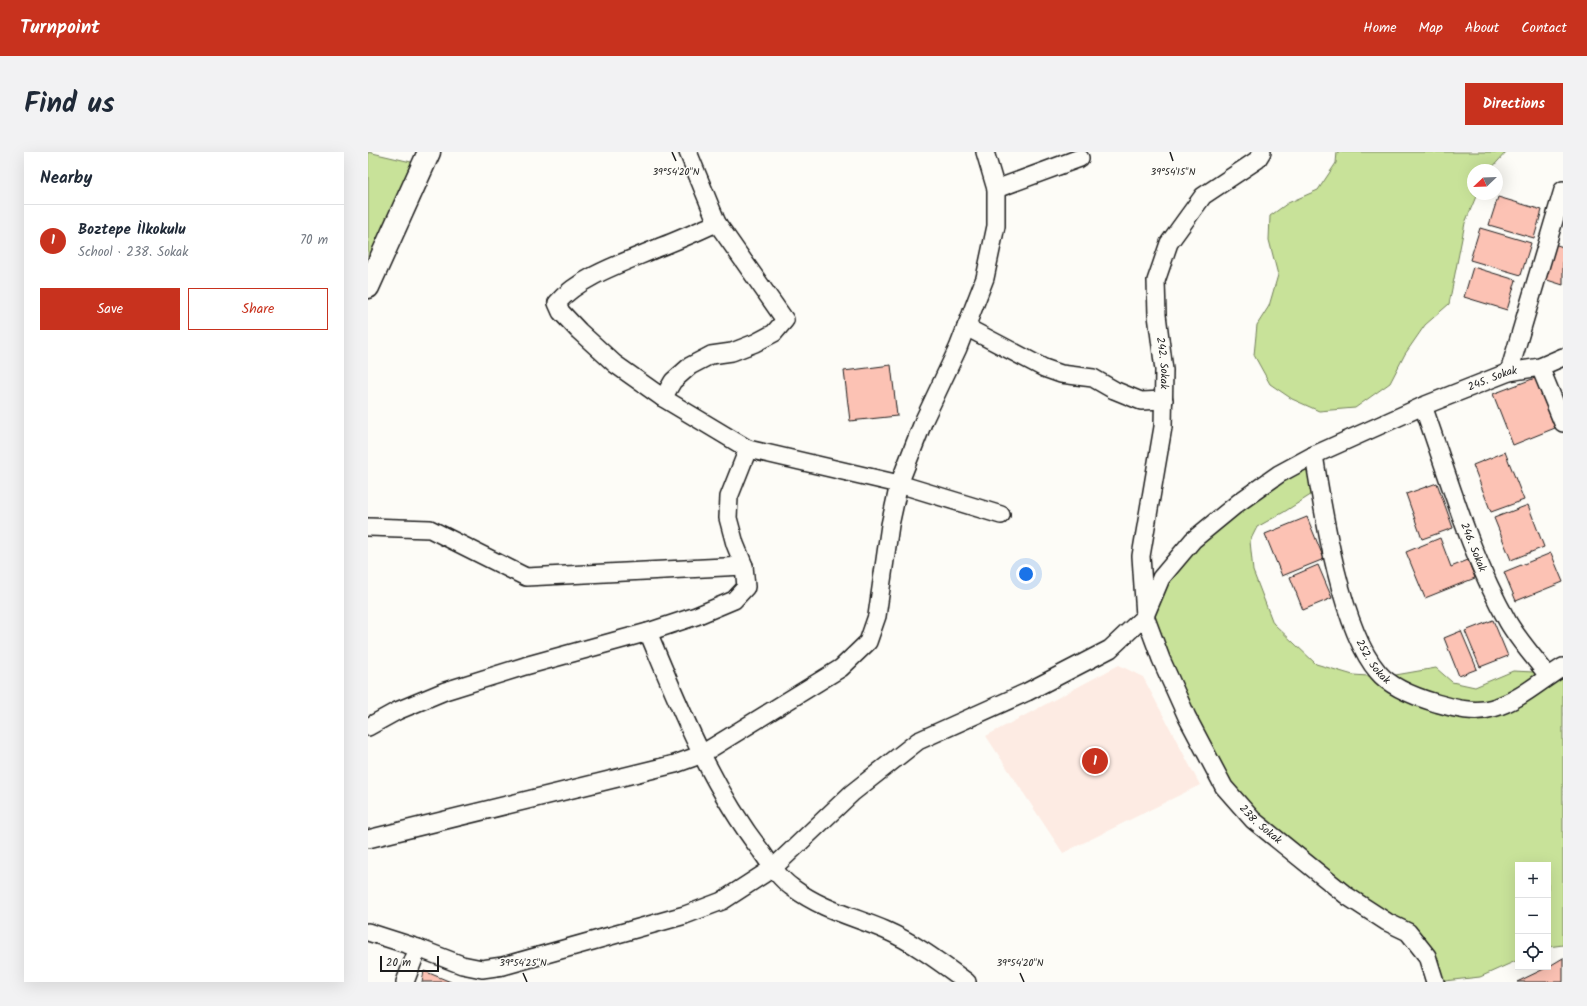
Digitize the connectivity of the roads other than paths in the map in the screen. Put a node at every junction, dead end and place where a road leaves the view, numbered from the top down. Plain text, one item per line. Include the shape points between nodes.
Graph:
1 (429, 152) edge
2 (688, 152) edge
3 (985, 152) edge
4 (1262, 152) edge
5 (1080, 158) dead end
6 (996, 189) junction
7 (1563, 190) edge
8 (717, 223) junction
9 (368, 287) edge
10 (966, 327) junction
11 (1563, 357) edge
12 (1540, 367) junction
13 (1509, 372) junction
14 (663, 398) junction
15 (1164, 400) junction
16 (1423, 406) junction
17 (1563, 423) edge
18 (748, 448) junction
19 (1314, 455) junction
20 (900, 484) junction
21 (1001, 515) dead end
22 (368, 527) edge
23 (744, 566) junction
24 (1145, 616) junction
25 (648, 632) junction
26 (1563, 667) edge
27 (1548, 676) junction
28 (368, 726) edge
29 (700, 755) junction
30 (368, 839) edge
31 (773, 868) junction
32 (368, 932) edge
33 (418, 948) junction
34 (405, 982) edge
35 (967, 982) edge
36 (1435, 982) edge

1 - 9 main road
2 - 8 street
3 - 6 street
4 - 15 street, 242. Sokak via 1257,160 1203,196 1169,243 1156,281 1157,315 1164,370
5 - 6 street
6 - 10 street via 996,226 985,278
7 - 13 street
8 - 14 street via 785,320 774,333 755,343 732,352 711,355 690,366 673,380
8 - 14 street via 585,281 557,303 561,312 579,331 615,364
10 - 15 street via 1044,368 1061,374 1093,378 1141,401
10 - 20 street via 924,420
11 - 12 street, 245. Sokak
12 - 13 street, 245. Sokak
12 - 17 street
13 - 16 street, 245. Sokak
14 - 18 street
15 - 24 street, 242. Sokak via 1163,428 1141,556
16 - 19 street, 245. Sokak
16 - 27 street, 246. Sokak via 1474,549 1493,592 1509,623
18 - 20 street
18 - 23 street via 730,497 728,518
19 - 24 street, 245. Sokak via 1279,474 1193,540 1161,578
19 - 27 street, 252. Sokak via 1340,583 1354,627 1365,652 1378,672 1397,687 1424,699 1470,710 1492,708 1513,700
20 - 21 street
20 - 29 street via 890,525 877,616 868,642 841,668
22 - 23 street via 430,529 526,577
23 - 25 street via 746,587 734,600
24 - 31 street via 1110,649 1027,692 918,741 852,793
24 - 36 street, 238. Sokak via 1187,717 1224,787 1253,820 1347,896 1387,922 1408,932 1427,956
25 - 28 street via 445,691
25 - 29 street
26 - 27 street, 252. Sokak
29 - 30 street via 667,766
29 - 31 street via 746,832
31 - 33 street via 722,901 685,915 503,966 482,969 462,966
31 - 35 street via 791,887 824,907 886,931 932,956
32 - 33 street
33 - 34 street

